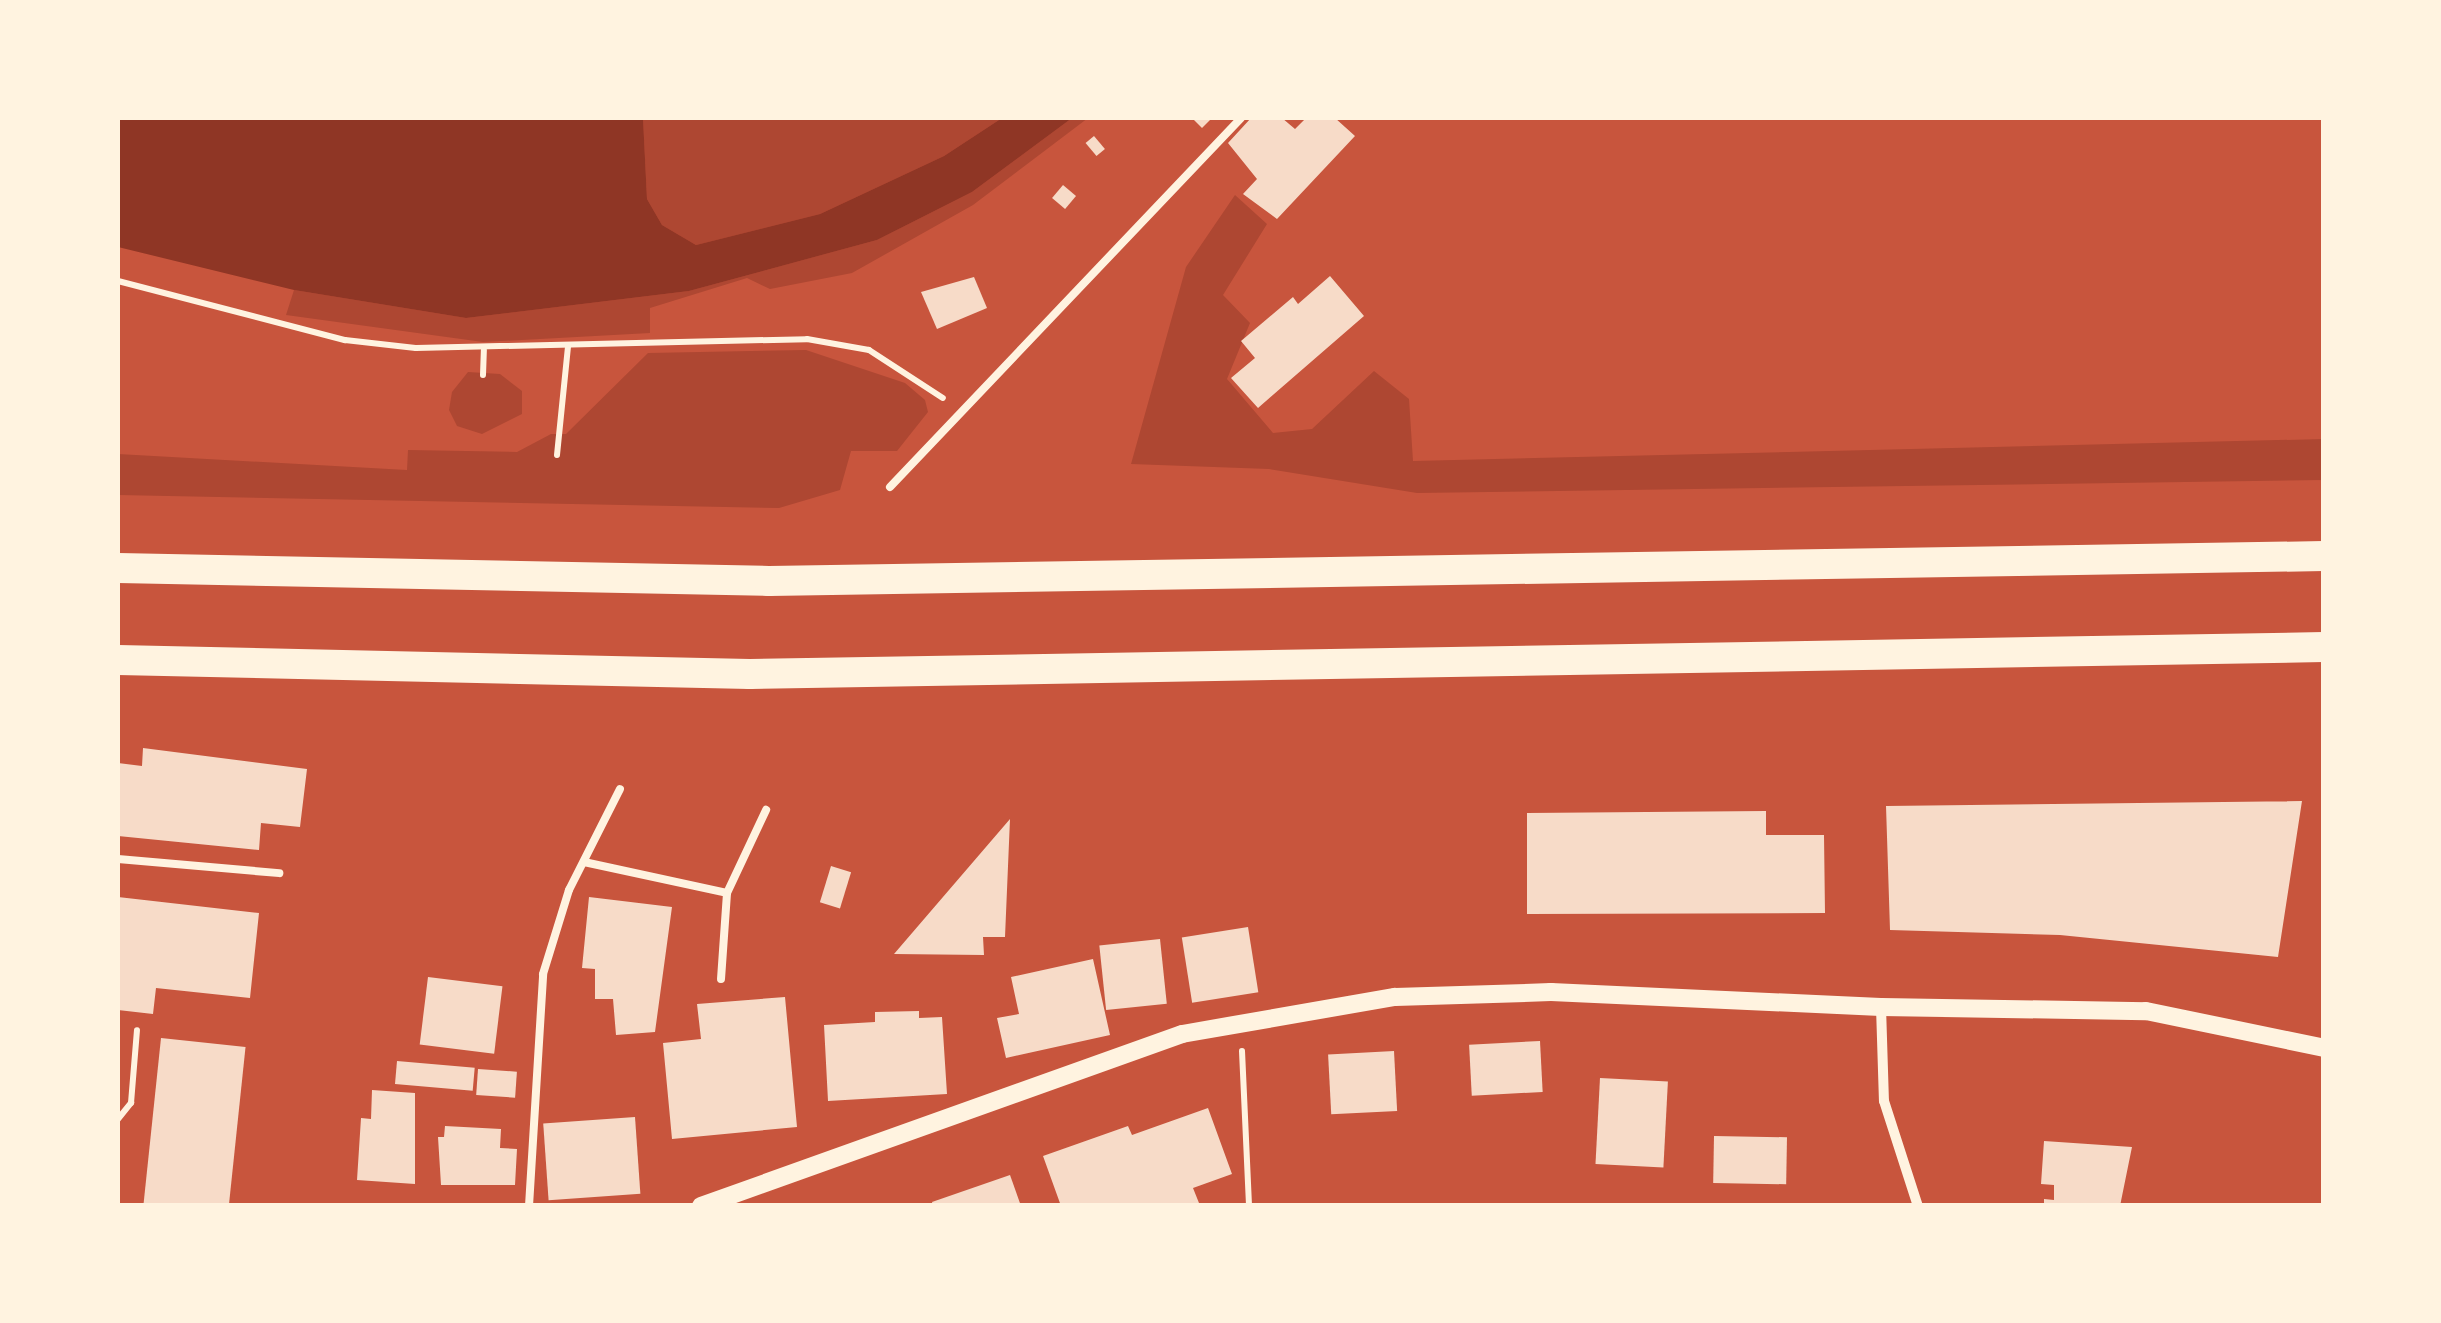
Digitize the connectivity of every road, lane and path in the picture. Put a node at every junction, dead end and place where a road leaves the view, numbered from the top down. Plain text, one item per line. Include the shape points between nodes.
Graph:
1 (1241, 118) edge
2 (118, 281) edge
3 (568, 346) junction
4 (484, 350) junction
5 (482, 375) dead end
6 (958, 412) junction
7 (556, 455) dead end
8 (890, 487) dead end
9 (2324, 556) edge
10 (118, 568) edge
11 (2324, 648) edge
12 (118, 660) edge
13 (620, 790) dead end
14 (766, 810) dead end
15 (118, 858) edge
16 (584, 862) junction
17 (279, 873) dead end
18 (727, 892) junction
19 (721, 979) dead end
20 (1882, 1007) junction
21 (137, 1030) dead end
22 (2324, 1048) edge
23 (1242, 1054) dead end
24 (118, 1118) edge
25 (529, 1206) edge
26 (701, 1206) edge
27 (1249, 1206) edge
28 (1918, 1206) edge

1 - 6 lane
2 - 4 path via 345,340
3 - 4 path
3 - 6 path via 838,344 869,350
3 - 7 path
4 - 5 path
6 - 8 lane
9 - 10 highway via 769,581
11 - 12 highway via 750,674
13 - 16 lane
14 - 18 lane
15 - 17 lane
16 - 18 lane
16 - 25 lane via 543,974
18 - 19 lane
20 - 22 street via 2146,1011
20 - 26 street via 1551,992 1394,997 1237,1020
20 - 28 street via 1884,1101
21 - 24 path via 131,1103
23 - 27 path

